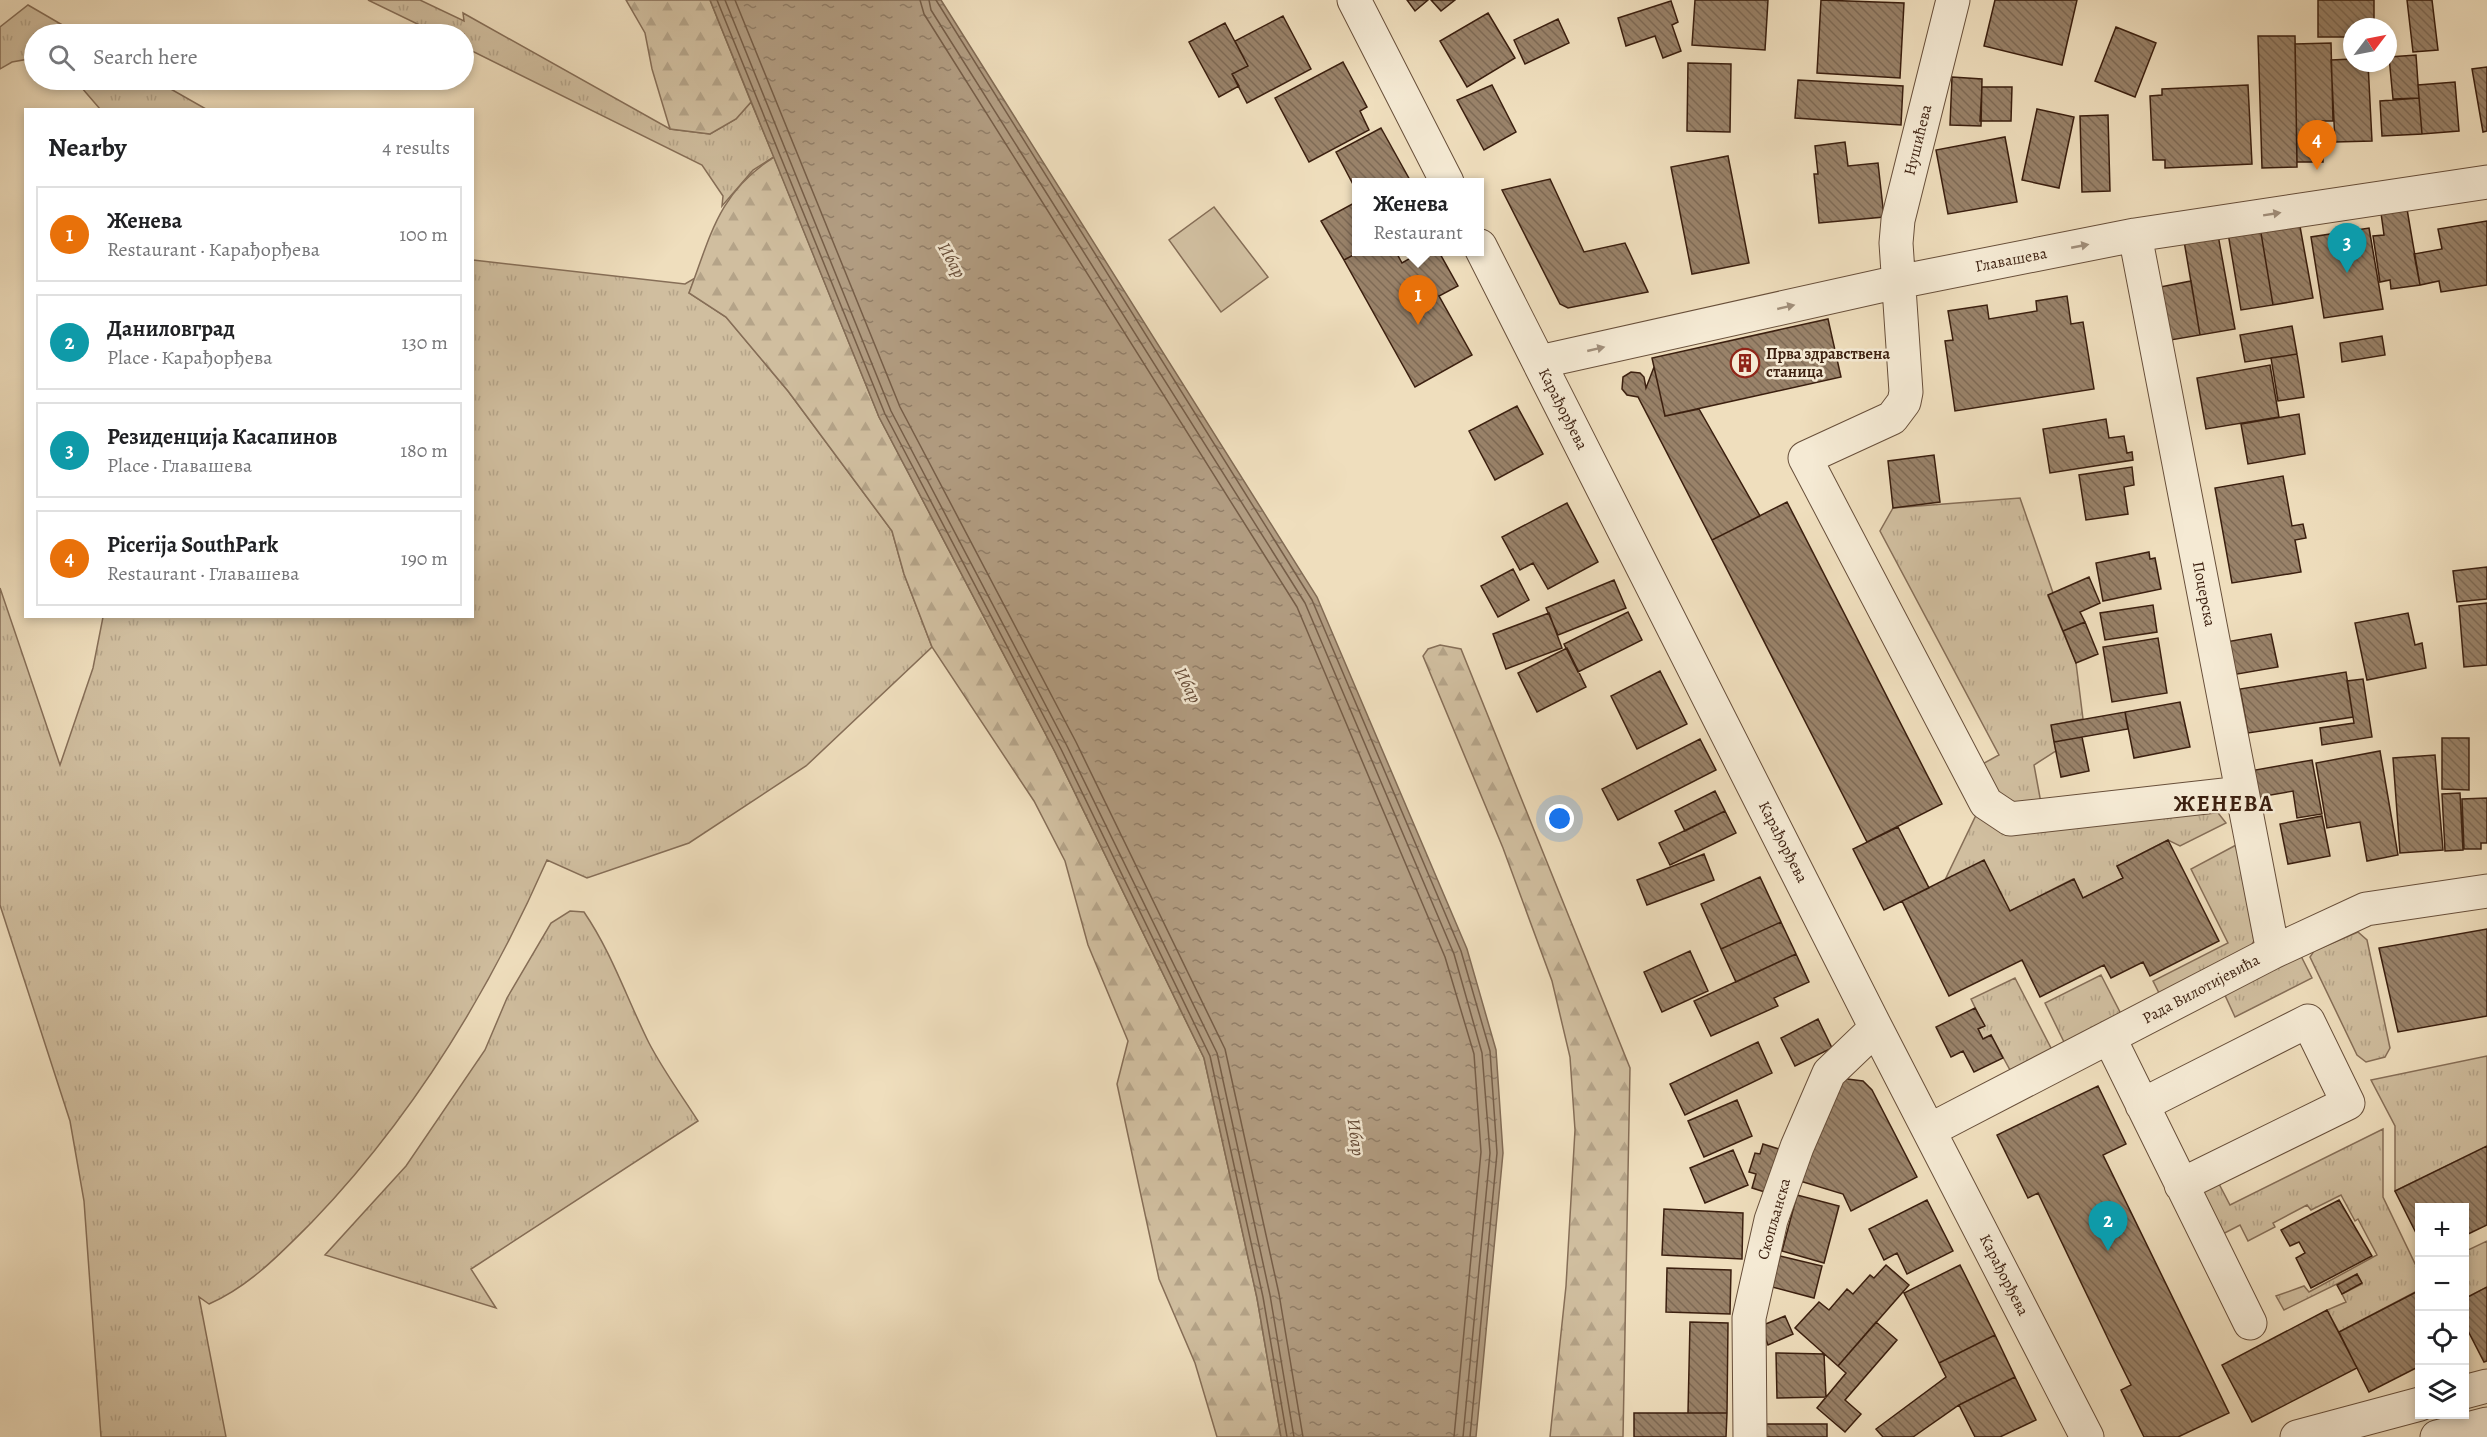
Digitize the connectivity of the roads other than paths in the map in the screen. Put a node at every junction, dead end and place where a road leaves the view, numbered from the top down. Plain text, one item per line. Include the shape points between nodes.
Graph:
1 (1354, 0) edge
2 (1953, 0) edge
3 (1444, 178) edge
4 (2487, 182) edge
5 (2135, 235) junction
6 (1484, 256) edge
7 (1898, 282) junction
8 (1539, 362) junction
9 (2242, 793) junction
10 (2487, 891) edge
11 (2273, 952) junction
12 (1876, 1028) junction
13 (2109, 1037) junction
14 (2142, 1105) junction
15 (1930, 1131) junction
16 (2181, 1185) junction
17 (2250, 1323) dead end
18 (2487, 1386) edge
19 (2469, 1391) edge
20 (2415, 1405) edge
21 (2487, 1424) edge
22 (1750, 1437) edge
23 (2087, 1437) edge
24 (2297, 1437) edge
25 (2437, 1437) edge

1 - 3 street
2 - 7 street, Нушићева via 1898,220
5 -> 4 street, Главашева
7 -> 5 street, Главашева
5 - 9 street, Поцерска
6 - 8 street, Карађорђева
8 -> 7 street, Главашева
7 - 9 street, Нушићева via 1904,402 1892,417 1805,458 1986,804 2010,819
8 - 12 street, Карађорђева
9 - 11 street, Поцерска
10 - 11 street, Рада Вилотијевића via 2366,909
11 - 13 street, Рада Вилотијевића
12 - 15 street, Карађорђева
12 - 22 street, Скопљанска via 1829,1073 1771,1220 1749,1318
13 - 14 street
13 - 15 street, Рада Вилотијевића
14 - 16 street
14 - 16 street via 2308,1021 2348,1102
15 - 23 street, Карађорђева
16 - 17 street
18 - 19 street
20 - 24 street
21 - 25 street

